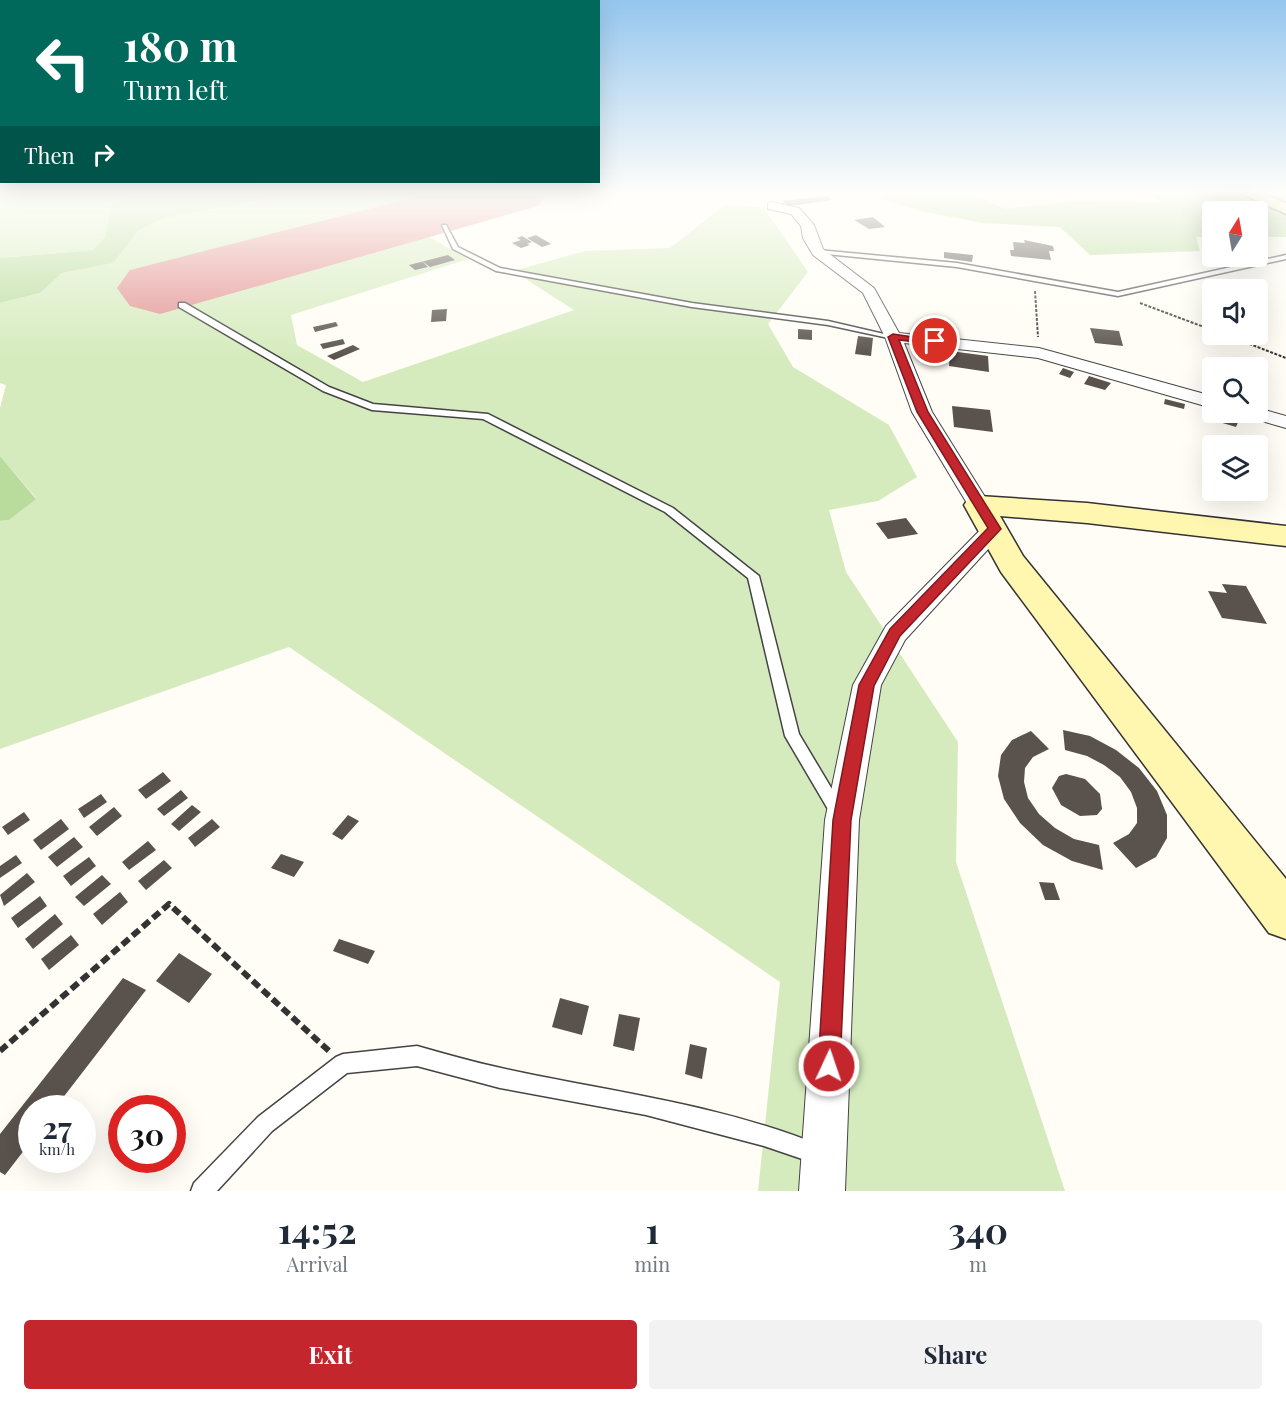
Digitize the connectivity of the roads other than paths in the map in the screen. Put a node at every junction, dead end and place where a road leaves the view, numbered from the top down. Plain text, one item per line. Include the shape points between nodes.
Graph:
1 (455, 248) edge
2 (815, 248) edge
3 (818, 252) junction
4 (1286, 257) edge
5 (182, 305) dead end
6 (893, 337) junction
7 (1202, 399) edge
8 (1268, 417) edge
9 (1286, 422) edge
10 (987, 517) junction
11 (1286, 536) edge
12 (842, 820) junction
13 (1286, 916) edge
14 (824, 1156) junction
15 (202, 1191) edge
16 (822, 1191) edge

1 - 6 lane via 498,270
2 - 3 street
3 - 4 lane via 957,265 1118,294
3 - 6 street via 869,291
5 - 12 lane via 326,389 372,407 485,416 669,510 753,576 792,736
6 - 7 street via 1038,353
6 - 10 street via 922,412
8 - 9 street
10 - 11 street via 1087,513
10 - 12 street via 895,633 867,685
10 - 13 street via 1012,564
12 - 14 street
14 - 15 lane via 646,1105 500,1078 417,1056 343,1064 265,1124
14 - 16 street

